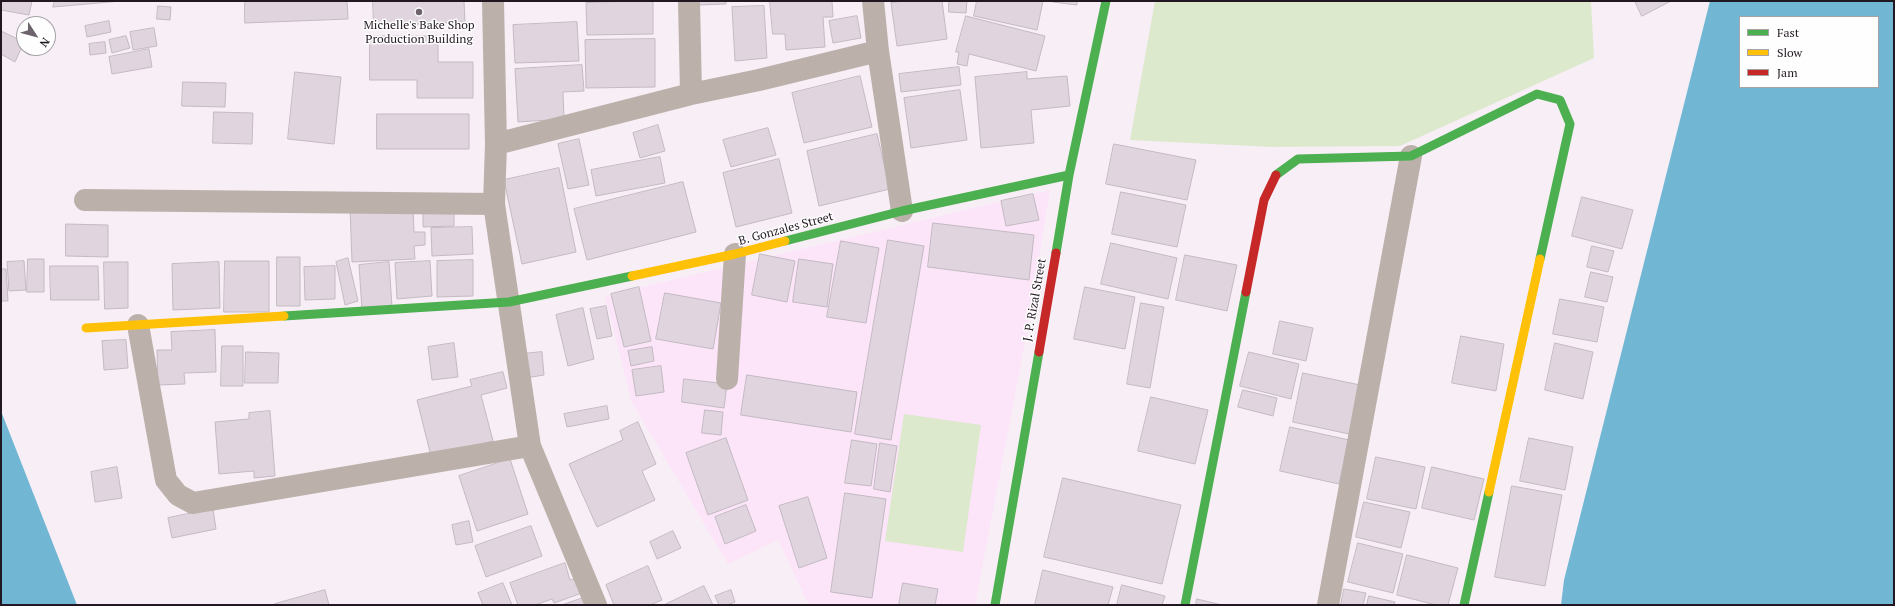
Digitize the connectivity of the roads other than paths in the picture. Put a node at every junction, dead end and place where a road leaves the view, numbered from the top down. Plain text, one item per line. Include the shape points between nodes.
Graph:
1 (492, 1) edge
2 (689, 1) edge
3 (873, 1) edge
4 (1106, 1) edge
5 (878, 50) junction
6 (691, 94) junction
7 (496, 144) junction
8 (1411, 156) junction
9 (1069, 176) junction
10 (85, 200) dead end
11 (494, 204) junction
12 (902, 211) junction
13 (735, 254) junction
14 (509, 302) junction
15 (138, 325) junction
16 (86, 328) dead end
17 (727, 379) dead end
18 (530, 446) junction
19 (596, 605) edge
20 (995, 605) edge
21 (1185, 605) edge
22 (1328, 605) edge
23 (1464, 605) edge

1 - 7 street
2 - 6 street
3 - 5 street
4 - 9 street, J. P. Rizal Street
5 - 6 street
5 - 12 street
6 - 7 street
7 - 11 street
8 - 21 street via 1298,159 1276,175 1264,200
8 - 22 street
8 - 23 street via 1537,94 1560,100 1570,124
9 - 12 street, B. Gonzales Street
9 - 20 street, J. P. Rizal Street
10 - 11 street
11 - 14 street
12 - 13 street, B. Gonzales Street
13 - 14 street, B. Gonzales Street
13 - 17 street
14 - 15 street, B. Gonzales Street
14 - 18 street
15 - 16 street, B. Gonzales Street
15 - 18 street via 166,480 178,495 193,503
18 - 19 street

